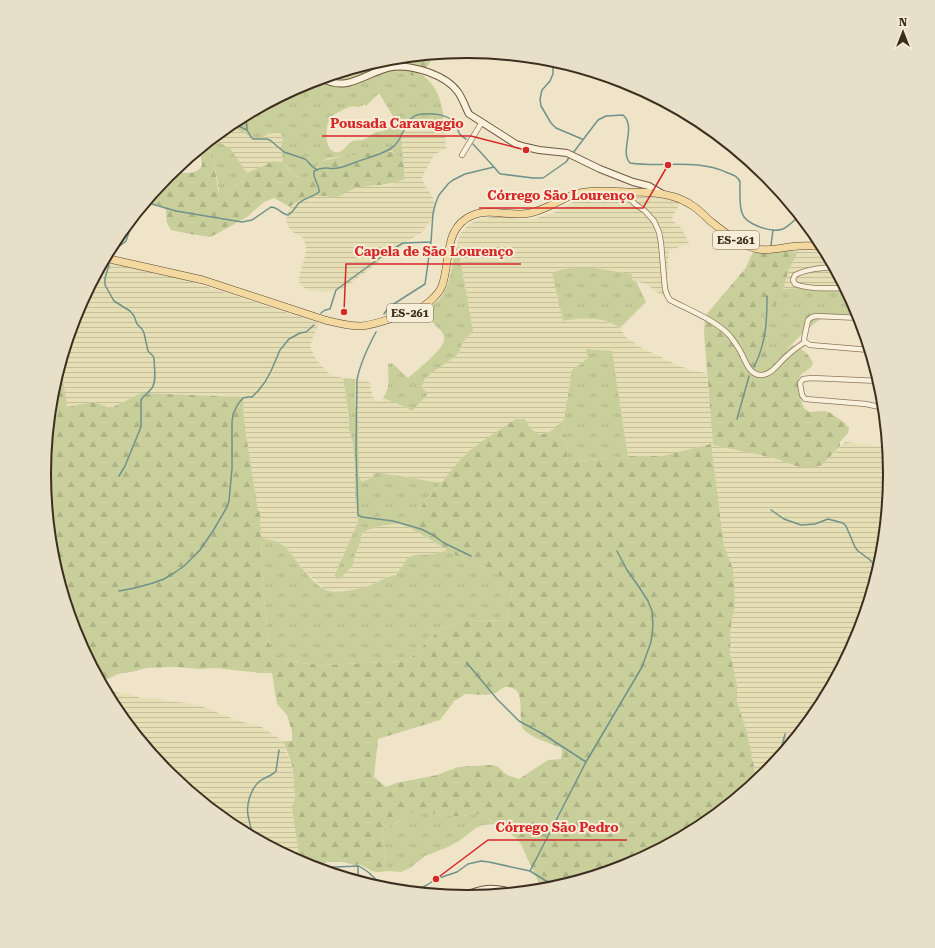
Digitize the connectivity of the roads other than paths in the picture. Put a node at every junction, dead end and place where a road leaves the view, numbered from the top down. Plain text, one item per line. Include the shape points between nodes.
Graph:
1 (329, 82) edge
2 (482, 122) junction
3 (462, 155) dead end
4 (624, 192) junction
5 (661, 194) junction
6 (816, 247) edge
7 (111, 259) edge
8 (829, 267) edge
9 (840, 288) edge
10 (853, 318) edge
11 (805, 342) junction
12 (865, 350) edge
13 (873, 381) edge
14 (878, 407) edge
15 (500, 889) edge
16 (478, 890) edge

1 - 2 street via 348,83 381,69 407,66 444,79 458,92 469,114
2 - 3 street
2 - 5 street via 516,144 567,153 600,169 649,186
4 - 5 main road, ES-261
4 - 7 main road, ES-261 via 583,192 530,213 475,214 460,224 454,232 441,287 435,296 415,311 360,326 340,324 203,280
4 - 11 street via 654,221 659,232 665,289 670,300 719,326 739,348 752,372 767,374
5 - 6 main road, ES-261 via 673,196 693,206 738,242 757,249 767,251 800,246
8 - 9 street via 815,268 795,275 793,280 795,284 802,286
10 - 11 street via 812,317 808,320
11 - 12 street via 810,345
13 - 14 street via 812,378 803,379 800,383 803,398 807,400
15 - 16 street

